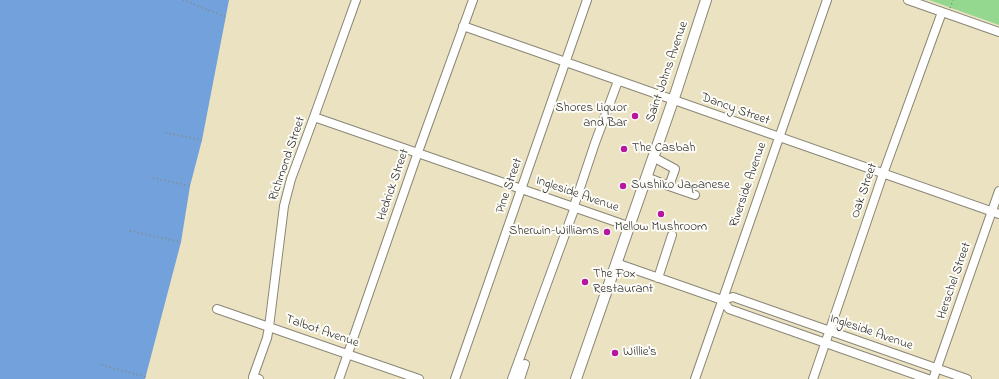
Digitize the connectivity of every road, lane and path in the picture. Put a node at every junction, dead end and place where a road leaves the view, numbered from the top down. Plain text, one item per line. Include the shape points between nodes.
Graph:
1 (183, 0) edge
2 (356, 0) edge
3 (473, 0) edge
4 (587, 0) edge
5 (706, 0) edge
6 (827, 0) edge
7 (908, 0) edge
8 (942, 12) junction
9 (226, 17) dead end
10 (463, 26) junction
11 (999, 32) edge
12 (565, 63) junction
13 (618, 81) junction
14 (672, 100) junction
15 (314, 117) junction
16 (166, 133) dead end
17 (778, 138) junction
18 (202, 140) dead end
19 (418, 152) junction
20 (653, 158) junction
21 (883, 174) junction
22 (646, 177) junction
23 (153, 178) dead end
24 (190, 186) dead end
25 (669, 186) junction
26 (522, 188) junction
27 (999, 191) edge
28 (696, 195) dead end
29 (574, 207) junction
30 (995, 213) edge
31 (628, 226) junction
32 (130, 231) dead end
33 (672, 235) dead end
34 (181, 242) dead end
35 (616, 263) junction
36 (658, 278) junction
37 (722, 300) junction
38 (217, 309) dead end
39 (269, 327) junction
40 (830, 331) junction
41 (826, 343) junction
42 (348, 354) junction
43 (526, 364) dead end
44 (102, 365) dead end
45 (936, 368) junction
46 (146, 377) dead end
47 (256, 378) edge
48 (339, 379) edge
49 (418, 379) edge
50 (454, 379) edge
51 (512, 379) edge
52 (520, 379) edge
53 (576, 379) edge
54 (695, 379) edge
55 (813, 379) edge
56 (928, 379) edge
57 (933, 379) edge
58 (967, 379) edge

1 - 9 path
2 - 15 street, Richmond Street
3 - 10 street, Hedrick Street
4 - 12 street, Pine Street
5 - 14 main road, Saint Johns Avenue
6 - 17 street, Riverside Avenue
7 - 8 street
8 - 11 street
8 - 21 street, Oak Street
10 - 12 street, Dancy Street
10 - 19 street, Hedrick Street
12 - 13 street, Dancy Street
12 - 26 street, Pine Street
13 - 14 street, Dancy Street
13 - 29 street
14 - 17 street, Dancy Street
14 - 20 main road, Saint Johns Avenue
15 - 19 street, Ingleside Avenue
15 - 39 street, Richmond Street via 284,206
16 - 18 path
17 - 21 street, Dancy Street
17 - 37 street, Riverside Avenue
19 - 26 street, Ingleside Avenue
19 - 42 street, Hedrick Street
20 - 22 main road, Saint Johns Avenue
20 - 25 street via 675,169
21 - 30 street, Dancy Street
21 - 40 street, Oak Street
22 - 25 street
22 - 31 main road, Saint Johns Avenue
23 - 24 path
25 - 28 street
26 - 29 street, Ingleside Avenue
26 - 50 street, Pine Street
27 - 30 street, Herschel Street
29 - 31 street, Ingleside Avenue
29 - 51 street
30 - 45 street, Herschel Street
31 - 35 main road, Saint Johns Avenue
32 - 34 path
33 - 36 street
35 - 36 street, Ingleside Avenue
35 - 53 main road, Saint Johns Avenue
36 - 37 street, Ingleside Avenue
37 - 40 street, Ingleside Avenue via 733,297
37 - 41 street, Ingleside Avenue via 729,309
37 - 54 street, Riverside Avenue
38 - 39 street, Talbot Avenue
39 - 42 street, Talbot Avenue
39 - 47 street, Richmond Street
40 - 41 street, Oak Street
40 - 45 street, Ingleside Avenue
41 - 55 street, Oak Street
41 - 56 street, Ingleside Avenue
42 - 48 street, Hedrick Street
42 - 49 street, Talbot Avenue
43 - 52 street
44 - 46 path
45 - 57 street, Herschel Street
45 - 58 street, Ingleside Avenue

